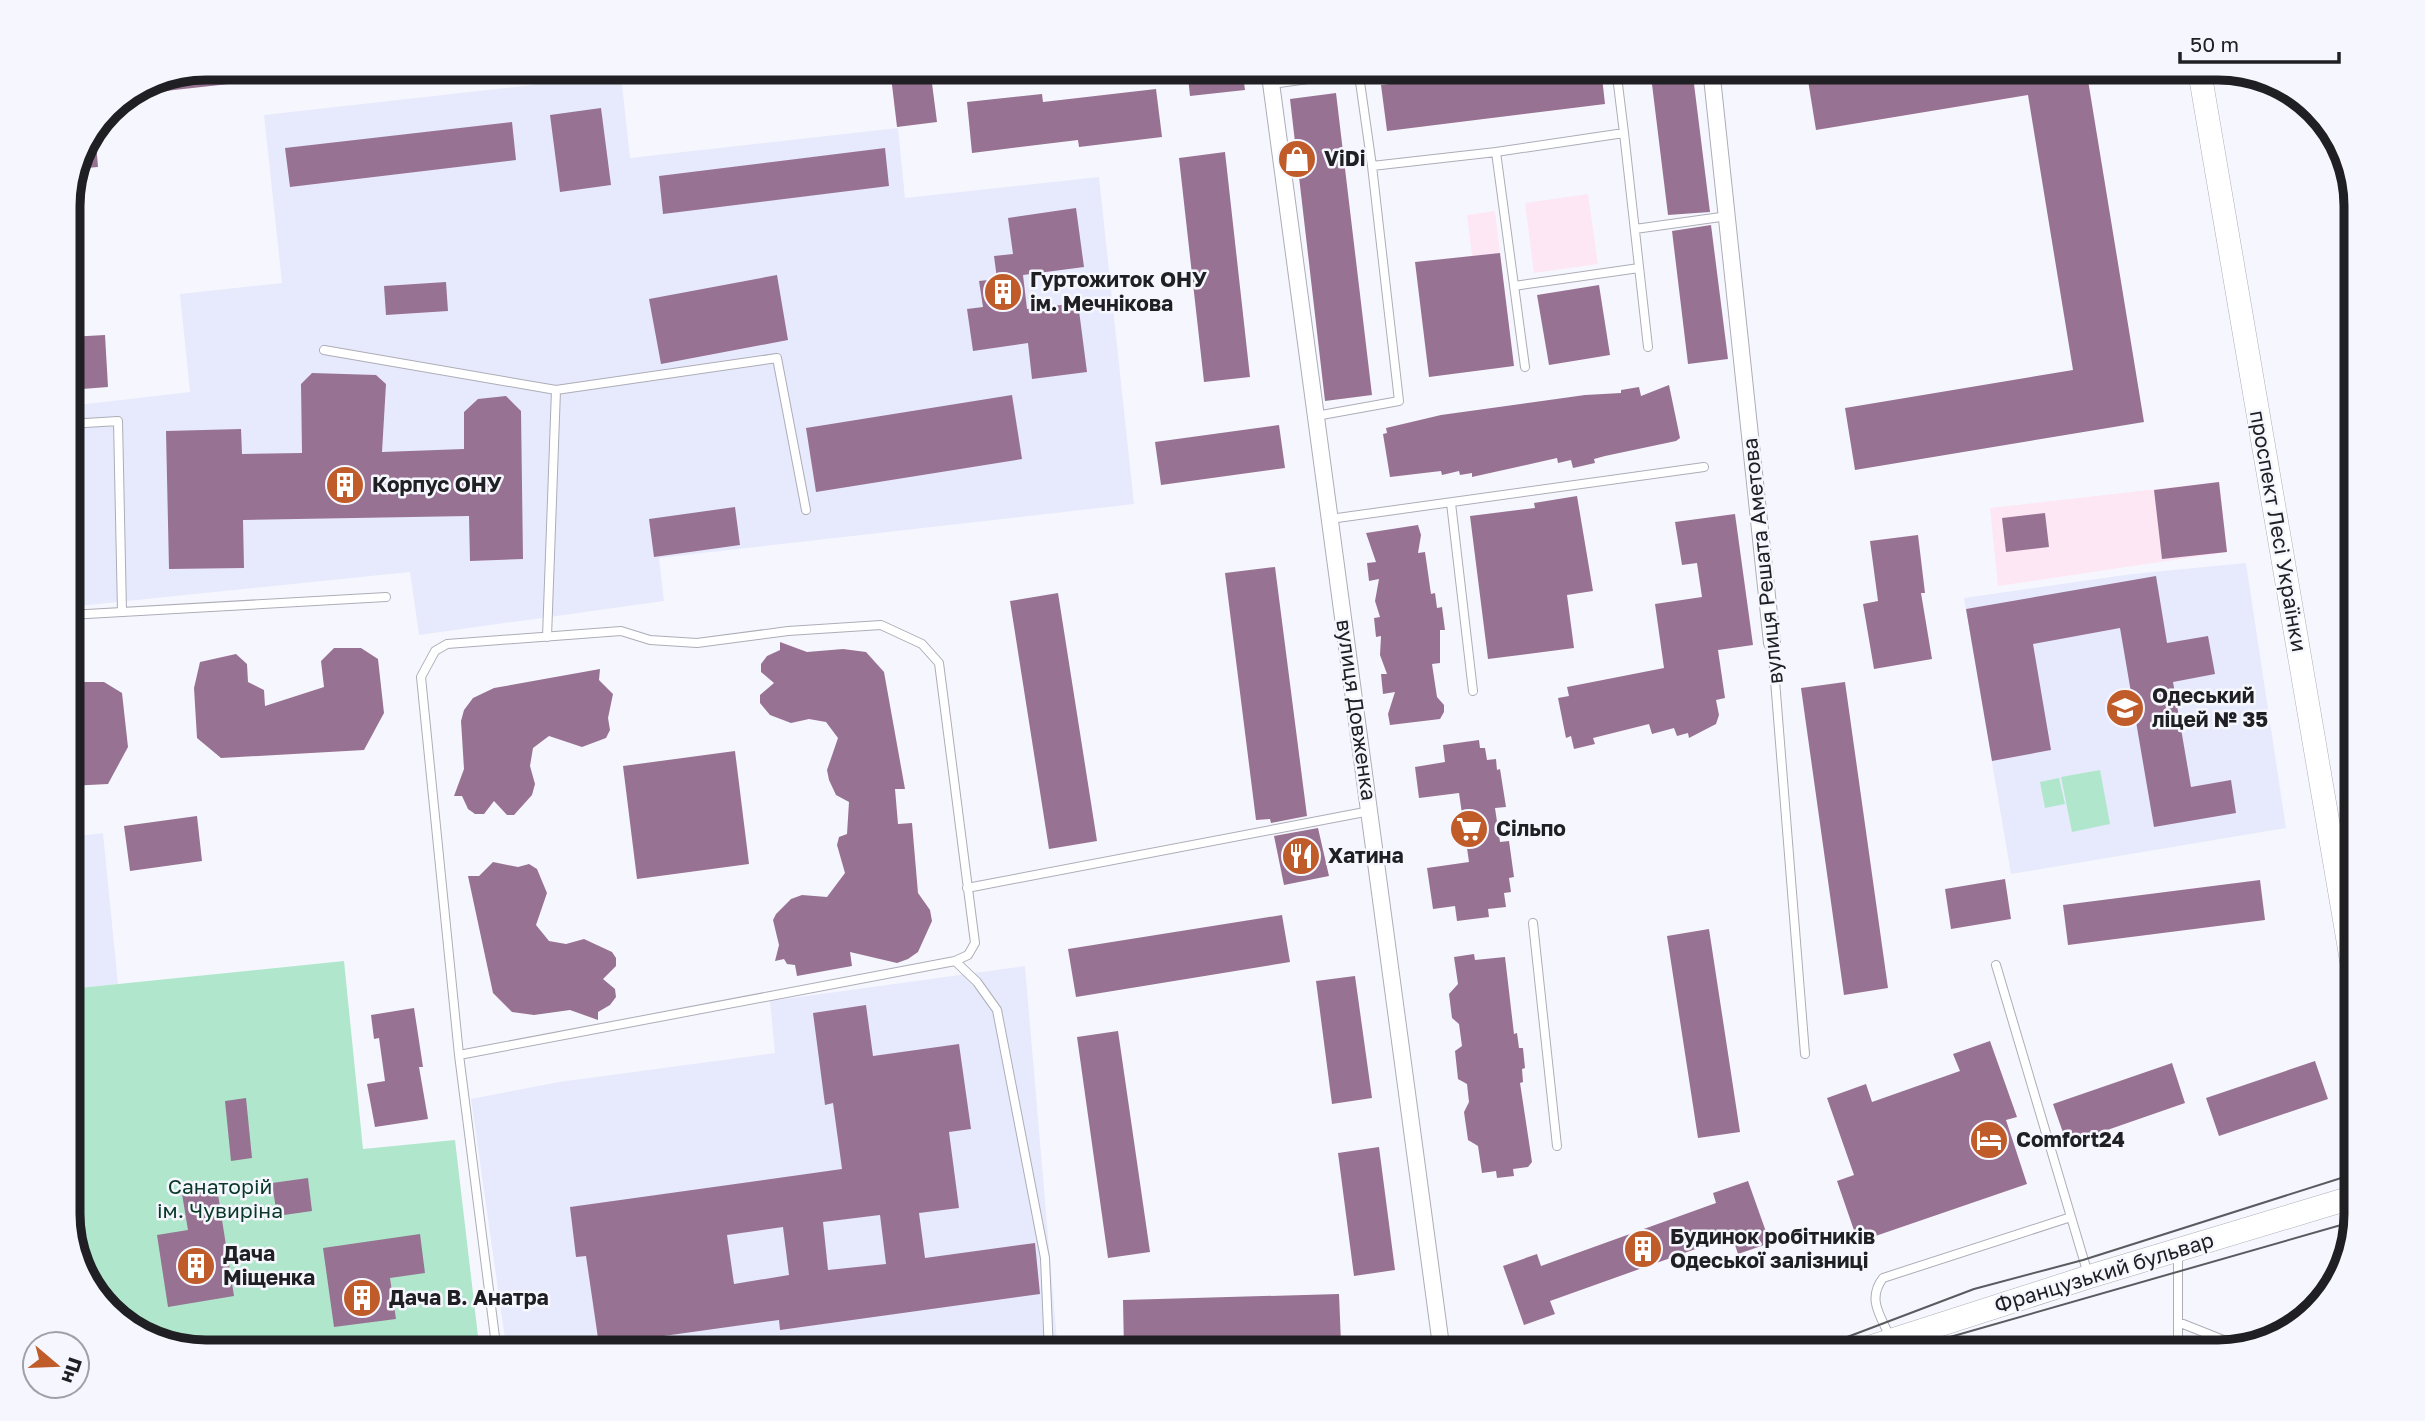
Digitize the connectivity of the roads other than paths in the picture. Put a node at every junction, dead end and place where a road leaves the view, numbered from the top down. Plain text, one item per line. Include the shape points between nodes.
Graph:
1 (1271, 80) edge
2 (1360, 80) edge
3 (1617, 80) edge
4 (1712, 80) edge
5 (2201, 80) edge
6 (1624, 133) junction
7 (1496, 152) junction
8 (1371, 166) junction
9 (1728, 216) junction
10 (1635, 229) junction
11 (1639, 268) junction
12 (1514, 286) junction
13 (1648, 347) dead end
14 (324, 350) dead end
15 (1525, 367) dead end
16 (556, 390) junction
17 (1316, 416) junction
18 (81, 423) edge
19 (1704, 467) dead end
20 (1451, 503) junction
21 (806, 510) dead end
22 (1330, 519) junction
23 (386, 597) dead end
24 (122, 612) junction
25 (81, 614) edge
26 (547, 637) junction
27 (1772, 643) joint
28 (1473, 691) dead end
29 (1370, 811) junction
30 (968, 888) junction
31 (2344, 917) edge
32 (1533, 923) dead end
33 (955, 961) junction
34 (1996, 965) dead end
35 (459, 1055) junction
36 (1805, 1055) dead end
37 (1557, 1146) dead end
38 (2344, 1200) edge
39 (2071, 1217) junction
40 (2178, 1250) junction
41 (2088, 1277) junction
42 (2178, 1322) junction
43 (1891, 1338) junction
44 (495, 1340) edge
45 (1048, 1340) edge
46 (1440, 1340) edge
47 (1886, 1340) edge
48 (2178, 1340) edge
49 (2223, 1340) edge

1 - 17 street, вулиця Довженка
2 - 8 lane
3 - 6 lane
4 - 9 street, вулиця Решата Аметова
5 - 31 street, проспект Лесі Українки
6 - 7 lane
6 - 10 lane
7 - 8 lane
7 - 12 lane
8 - 17 lane via 1399,401
9 - 10 lane
9 - 27 street, вулиця Решата Аметова
10 - 11 lane
11 - 12 lane
11 - 13 lane
12 - 15 lane
14 - 16 lane
16 - 21 lane via 777,358
16 - 26 lane
17 - 22 street, вулиця Довженка
18 - 24 lane via 118,421
19 - 20 lane
20 - 22 lane
20 - 28 lane
22 - 29 street, вулиця Довженка
23 - 24 lane
24 - 25 lane
26 - 30 lane via 621,631 650,640 697,643 881,625 922,644 939,663
26 - 35 lane via 447,644 435,651 421,677
27 - 36 lane, вулиця Решата Аметова
29 - 30 lane
29 - 46 street, вулиця Довженка
30 - 33 lane via 975,943 968,955
32 - 37 lane
33 - 35 lane
33 - 45 lane via 997,1010 1045,1258
34 - 39 lane
35 - 44 lane
38 - 40 street, Французький бульвар
39 - 41 lane
39 - 43 lane via 1883,1278 1874,1290 1875,1306
40 - 41 street, Французький бульвар
40 - 42 lane
41 - 43 street, Французький бульвар
42 - 48 lane
42 - 49 lane
43 - 47 street, Французький бульвар

